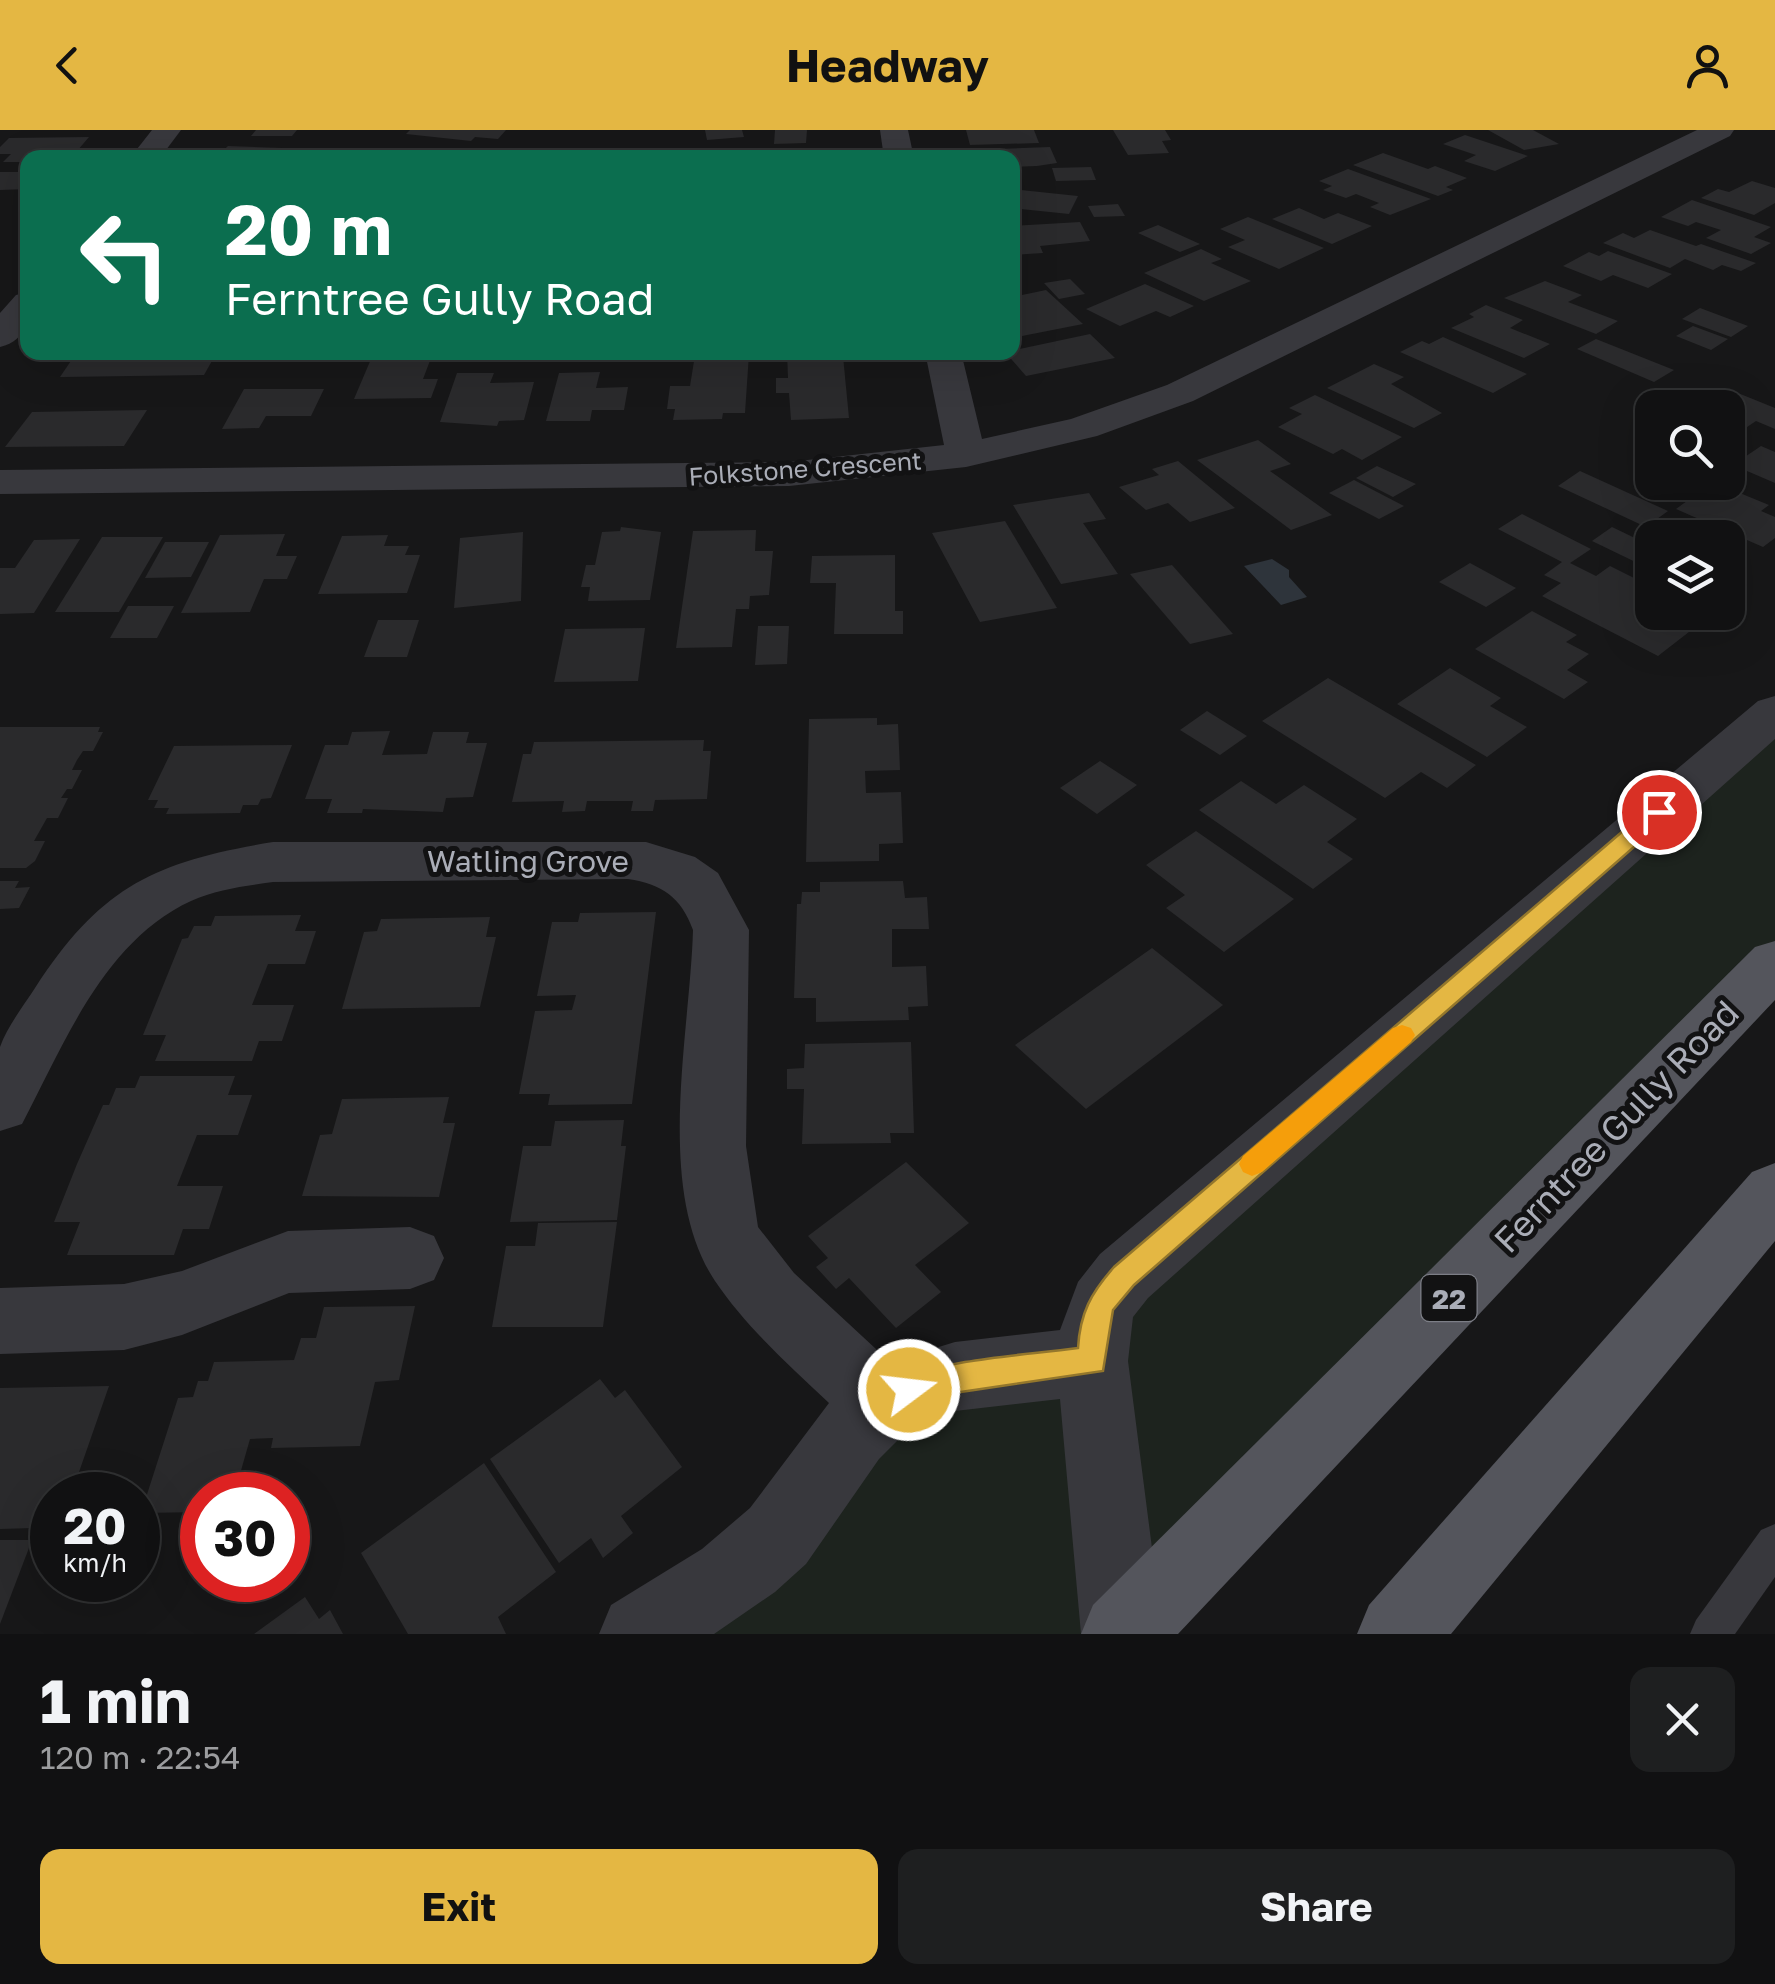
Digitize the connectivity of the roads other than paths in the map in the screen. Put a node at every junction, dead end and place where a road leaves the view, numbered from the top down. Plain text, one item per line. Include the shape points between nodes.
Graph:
1 (167, 130) edge
2 (1720, 130) edge
3 (151, 150) edge
4 (20, 312) edge
5 (0, 336) edge
6 (945, 360) edge
7 (966, 455) junction
8 (0, 482) edge
9 (1775, 712) edge
10 (1775, 962) edge
11 (0, 1104) edge
12 (1775, 1192) edge
13 (410, 1258) dead end
14 (0, 1321) edge
15 (1092, 1361) junction
16 (882, 1404) junction
17 (1775, 1544) edge
18 (640, 1634) edge
19 (1122, 1634) edge
20 (1398, 1634) edge
21 (1710, 1634) edge

1 - 3 street
2 - 7 street, Folkstone Crescent via 1180,393 1083,428
4 - 5 street
6 - 7 street
7 - 8 street, Folkstone Crescent via 790,474
9 - 15 street, Ferntree Gully Road via 1124,1276 1100,1303
10 - 19 main road, Ferntree Gully Road / 22
11 - 16 street, Watling Grove via 92,947 132,909 182,880 273,862 628,859 671,868 701,888 721,930 714,1168 727,1235 774,1298
12 - 20 main road
13 - 14 street via 288,1262 182,1303 124,1317
15 - 16 street via 931,1382
15 - 19 street, Ferntree Gully Road
16 - 18 street via 780,1535
17 - 21 lane

